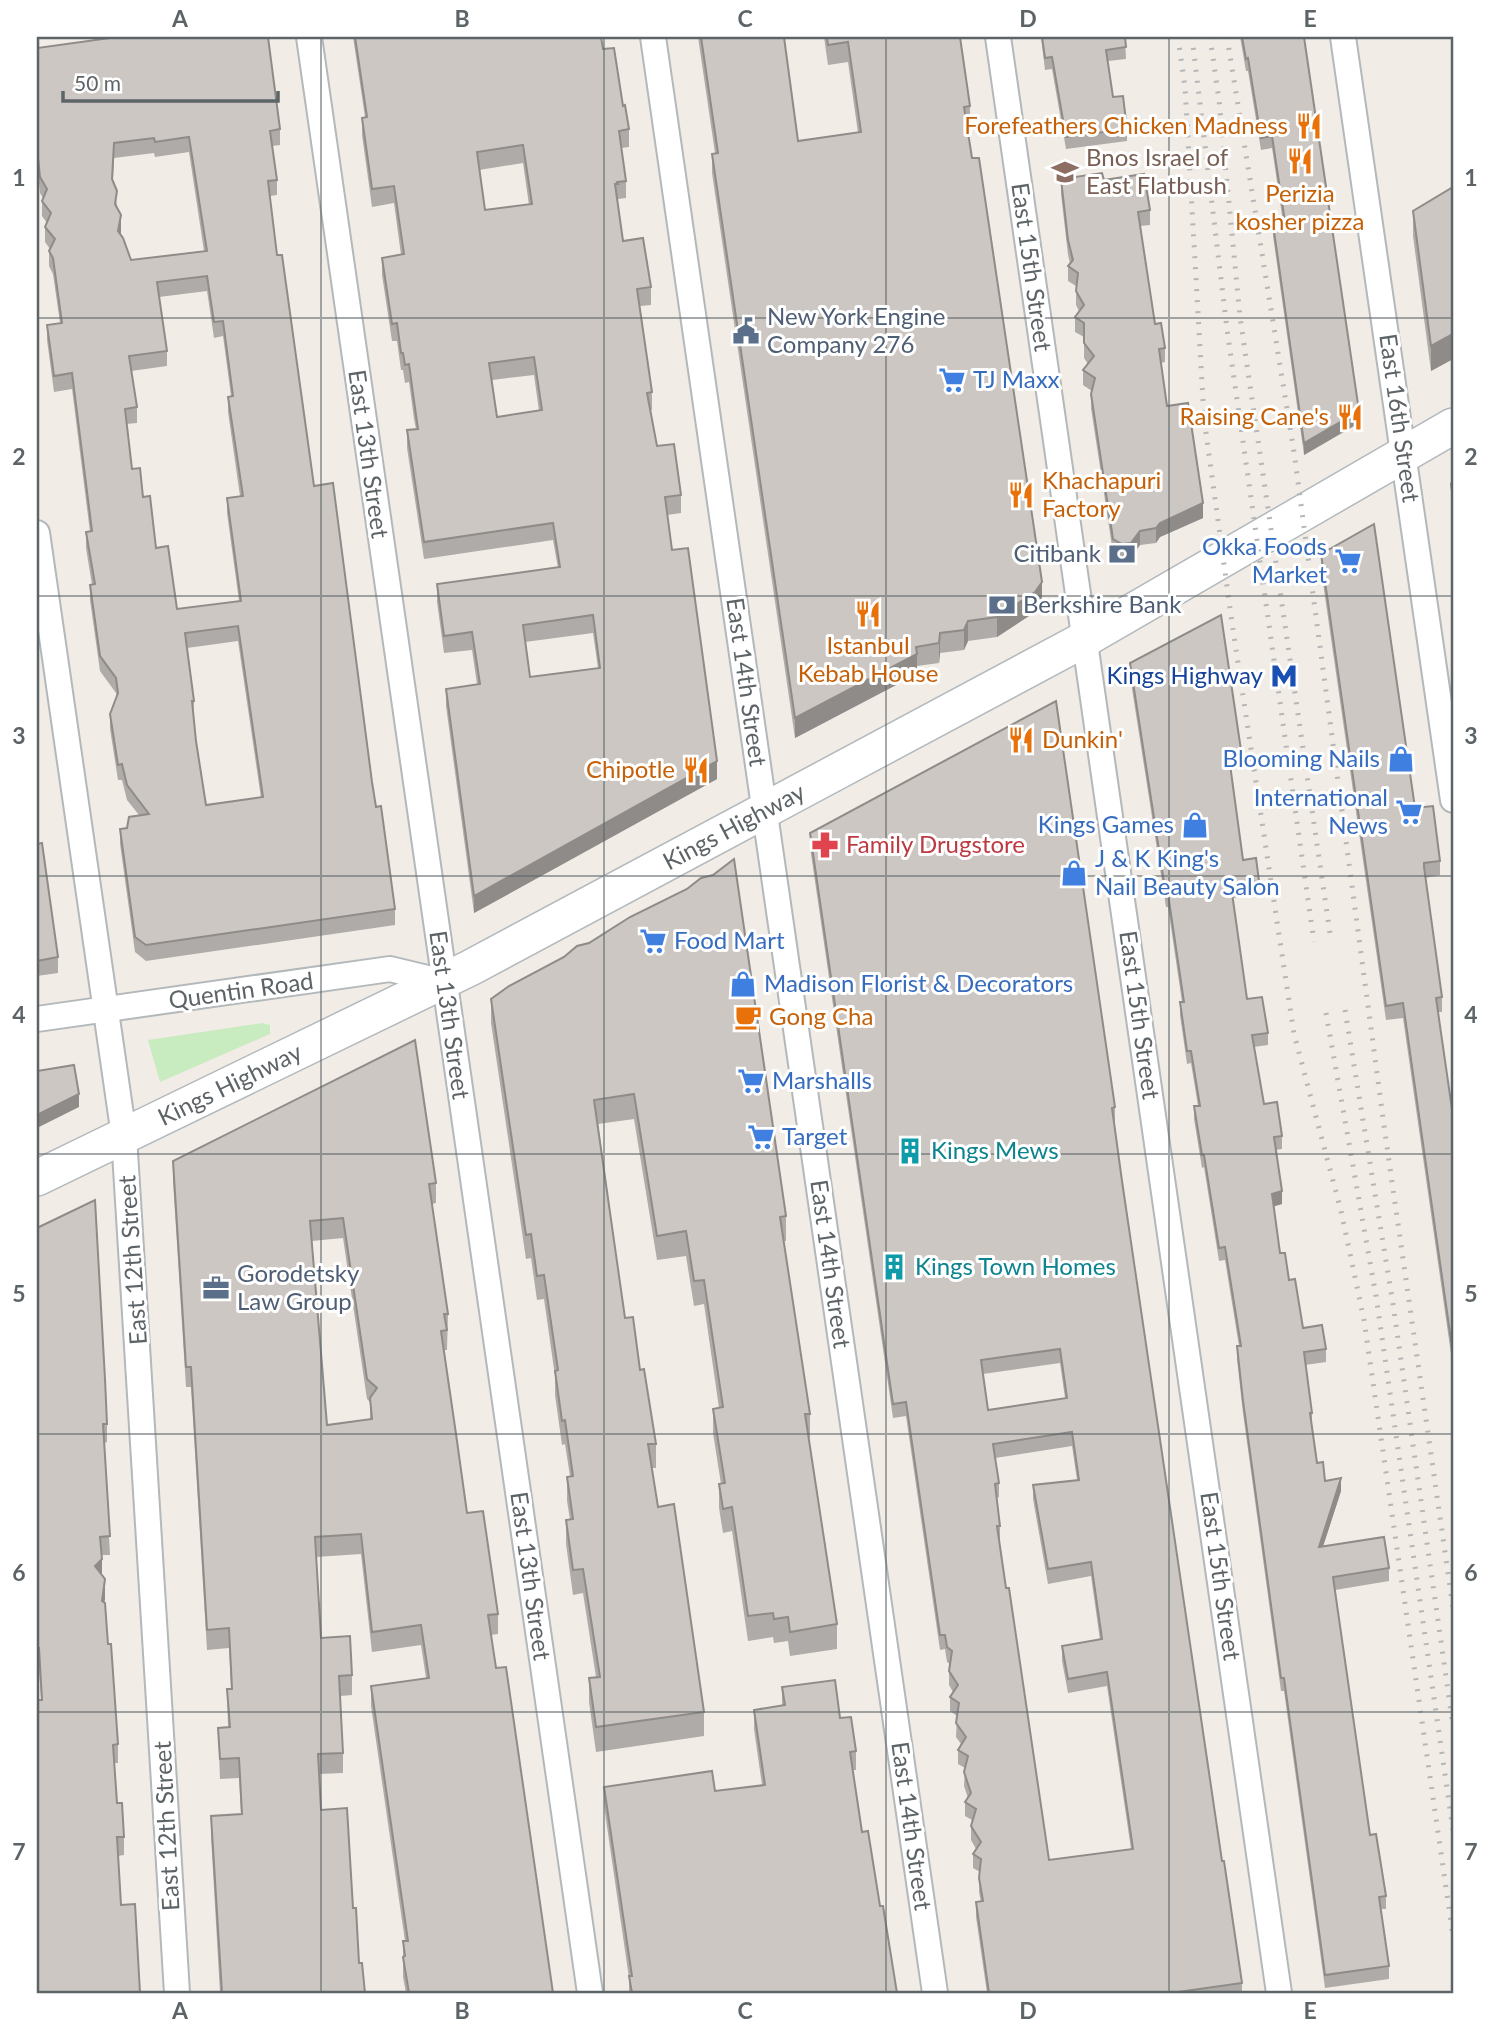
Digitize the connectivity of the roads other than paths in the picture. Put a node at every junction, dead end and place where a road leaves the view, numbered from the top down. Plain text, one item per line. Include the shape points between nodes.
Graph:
1 (309, 37) edge
2 (653, 37) edge
3 (998, 37) edge
4 (1343, 37) edge
5 (1453, 426) edge
6 (1404, 455) junction
7 (37, 533) edge
8 (1085, 639) junction
9 (1453, 800) edge
10 (764, 811) junction
11 (444, 982) junction
12 (107, 1010) junction
13 (37, 1019) edge
14 (124, 1136) junction
15 (37, 1178) edge
16 (177, 1993) edge
17 (590, 1993) edge
18 (935, 1993) edge
19 (1279, 1993) edge

1 - 11 street, East 13th Street
2 - 10 street, East 14th Street
3 - 8 street, East 15th Street
4 - 6 street, East 16th Street
5 - 6 street, Kings Highway
6 - 8 street, Kings Highway
6 - 9 street, East 16th Street
7 - 12 street, East 12th Street
8 - 10 street, Kings Highway
8 - 19 street, East 15th Street
10 - 11 street, Kings Highway
10 - 18 street, East 14th Street
11 - 12 street, Quentin Road via 390,969
11 - 14 street, Kings Highway
11 - 17 street, East 13th Street
12 - 13 street, Quentin Road
12 - 14 street, East 12th Street
14 - 15 street, Kings Highway
14 - 16 street, East 12th Street

